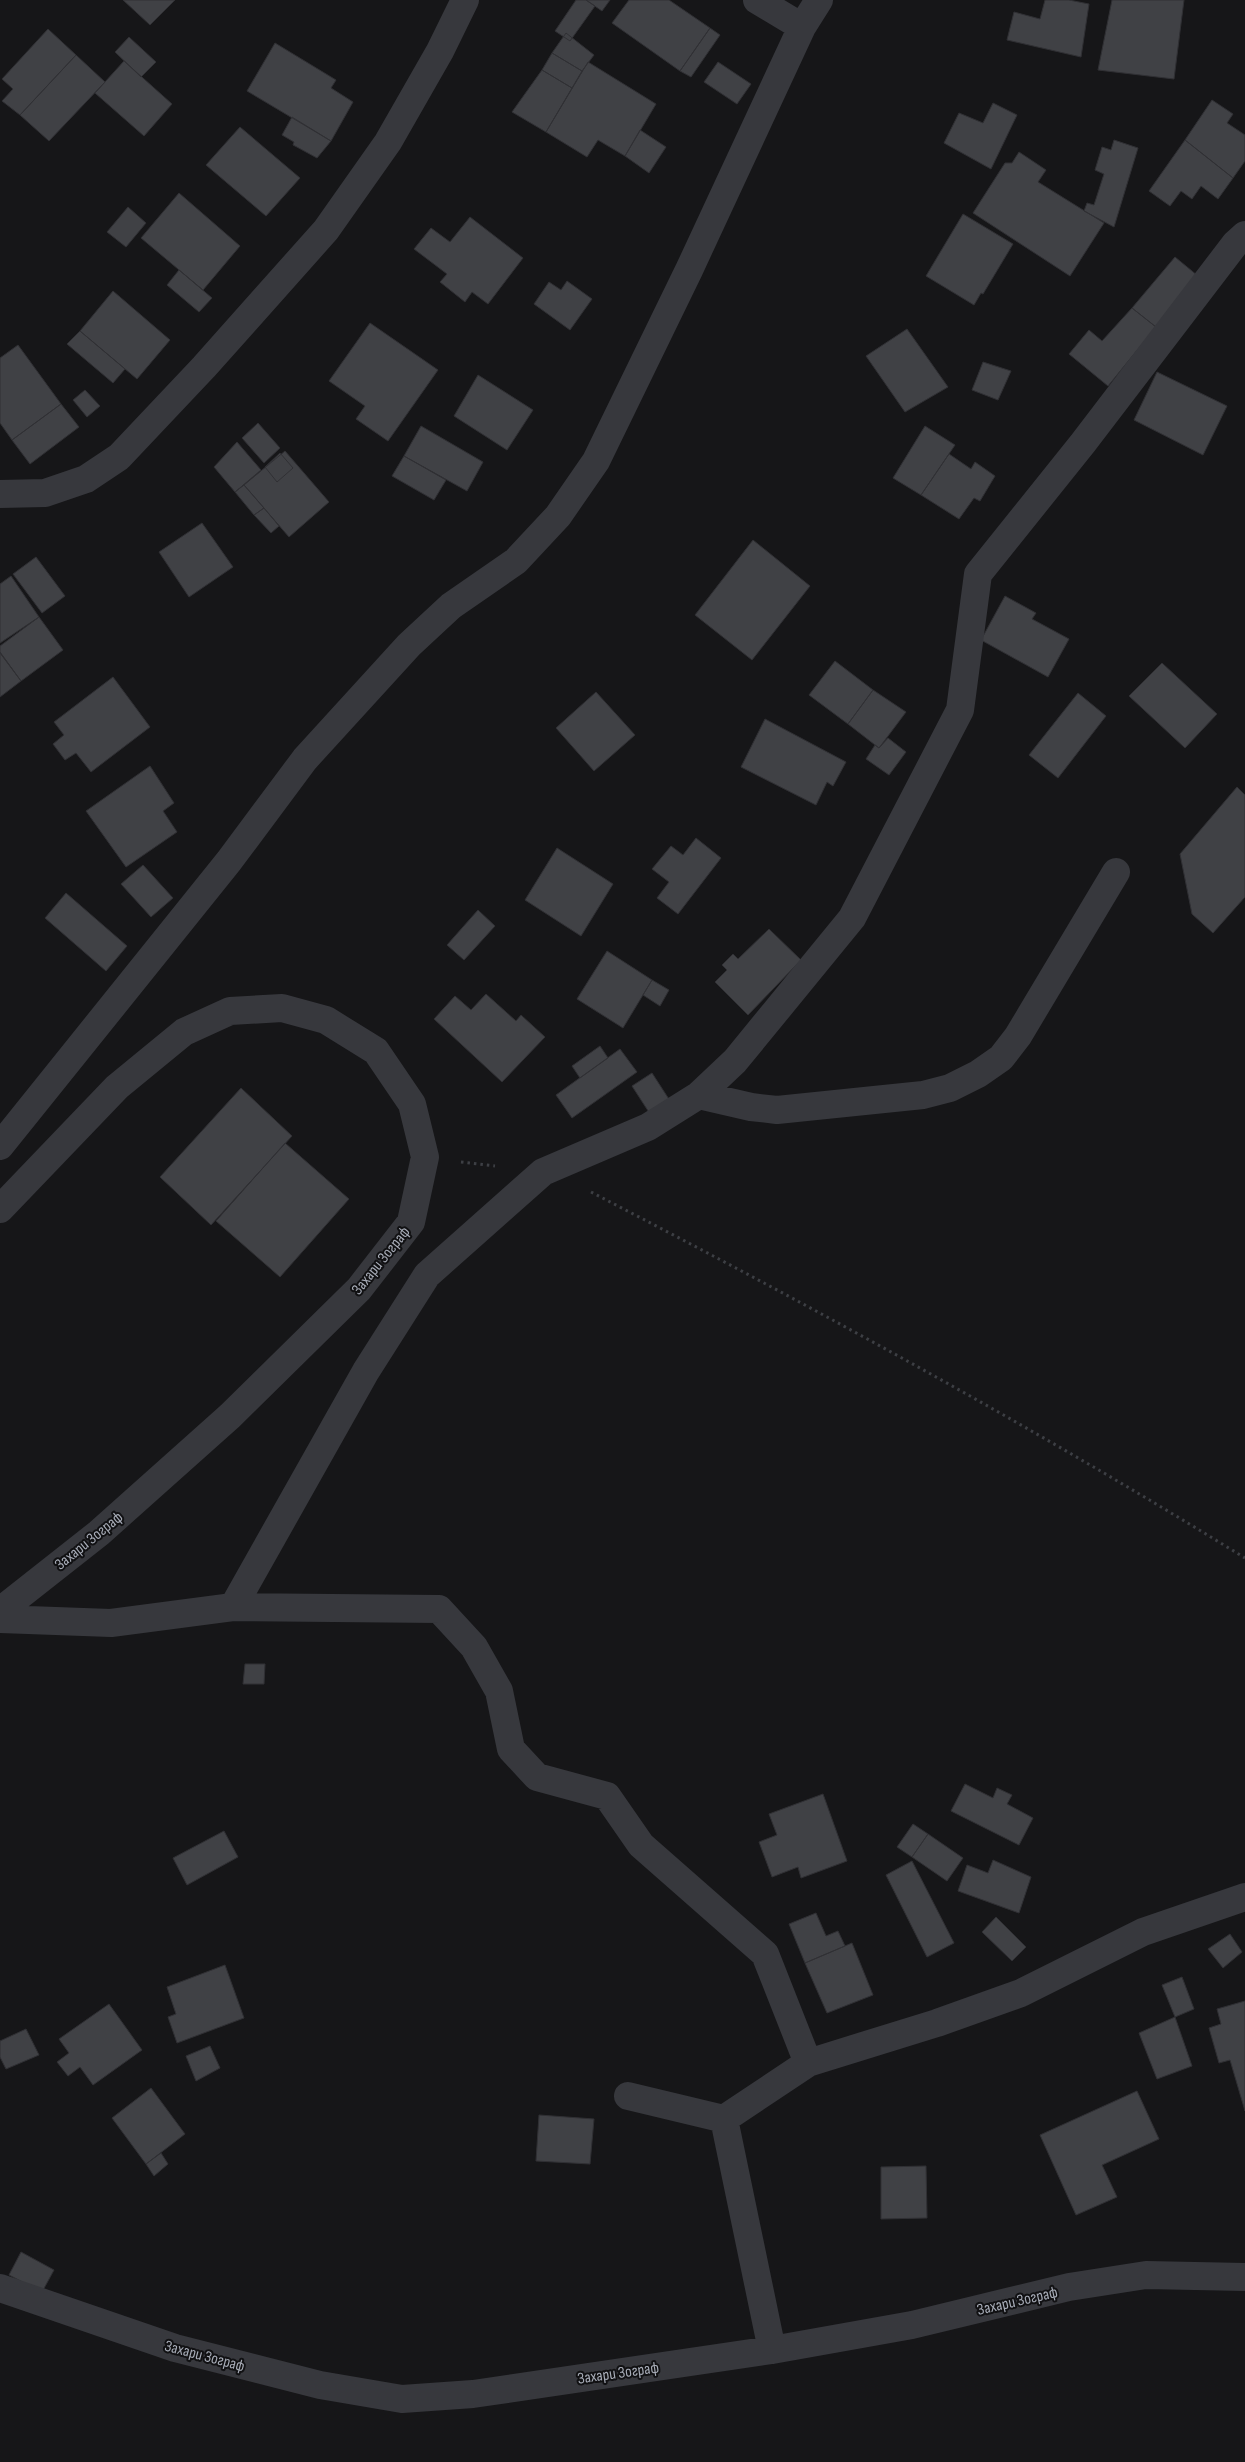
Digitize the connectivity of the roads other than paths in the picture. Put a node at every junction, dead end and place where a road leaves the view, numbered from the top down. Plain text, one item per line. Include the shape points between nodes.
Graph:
1 (465, 0) edge
2 (757, 0) edge
3 (819, 0) edge
4 (802, 27) junction
5 (1245, 235) edge
6 (0, 493) edge
7 (1116, 872) dead end
8 (699, 1095) junction
9 (0, 1146) edge
10 (0, 1209) edge
11 (233, 1607) junction
12 (0, 1611) edge
13 (0, 1619) edge
14 (1245, 1897) edge
15 (808, 2063) junction
16 (628, 2096) dead end
17 (724, 2119) junction
18 (1245, 2276) edge
19 (0, 2288) edge
20 (772, 2350) junction

1 - 6 street via 388,142 326,230 204,367 119,457 86,479 45,492
2 - 4 street
3 - 4 street
4 - 9 street via 596,461 558,516 516,561 451,606 409,645 305,759 223,868
5 - 8 street via 978,574 960,710 852,918 735,1061
7 - 8 street via 1018,1036 1001,1058 978,1074 950,1088 924,1094 778,1110
8 - 11 street via 648,1127 543,1172 427,1275 366,1371
10 - 12 street, Захари Зограф via 117,1087 184,1032 230,1011 282,1008 317,1017 376,1051 412,1104 425,1157 411,1222 359,1289 230,1416 99,1533
11 - 13 street via 112,1623
11 - 15 street via 439,1609 474,1648 499,1691 511,1749 537,1777 607,1796 641,1845 765,1954
14 - 15 street via 1143,1932 1021,1993
15 - 17 street
16 - 17 street
17 - 20 street
18 - 20 street, Захари Зограф via 1146,2275 1069,2287 912,2325
19 - 20 street, Захари Зограф via 175,2348 320,2385 402,2398 473,2394

